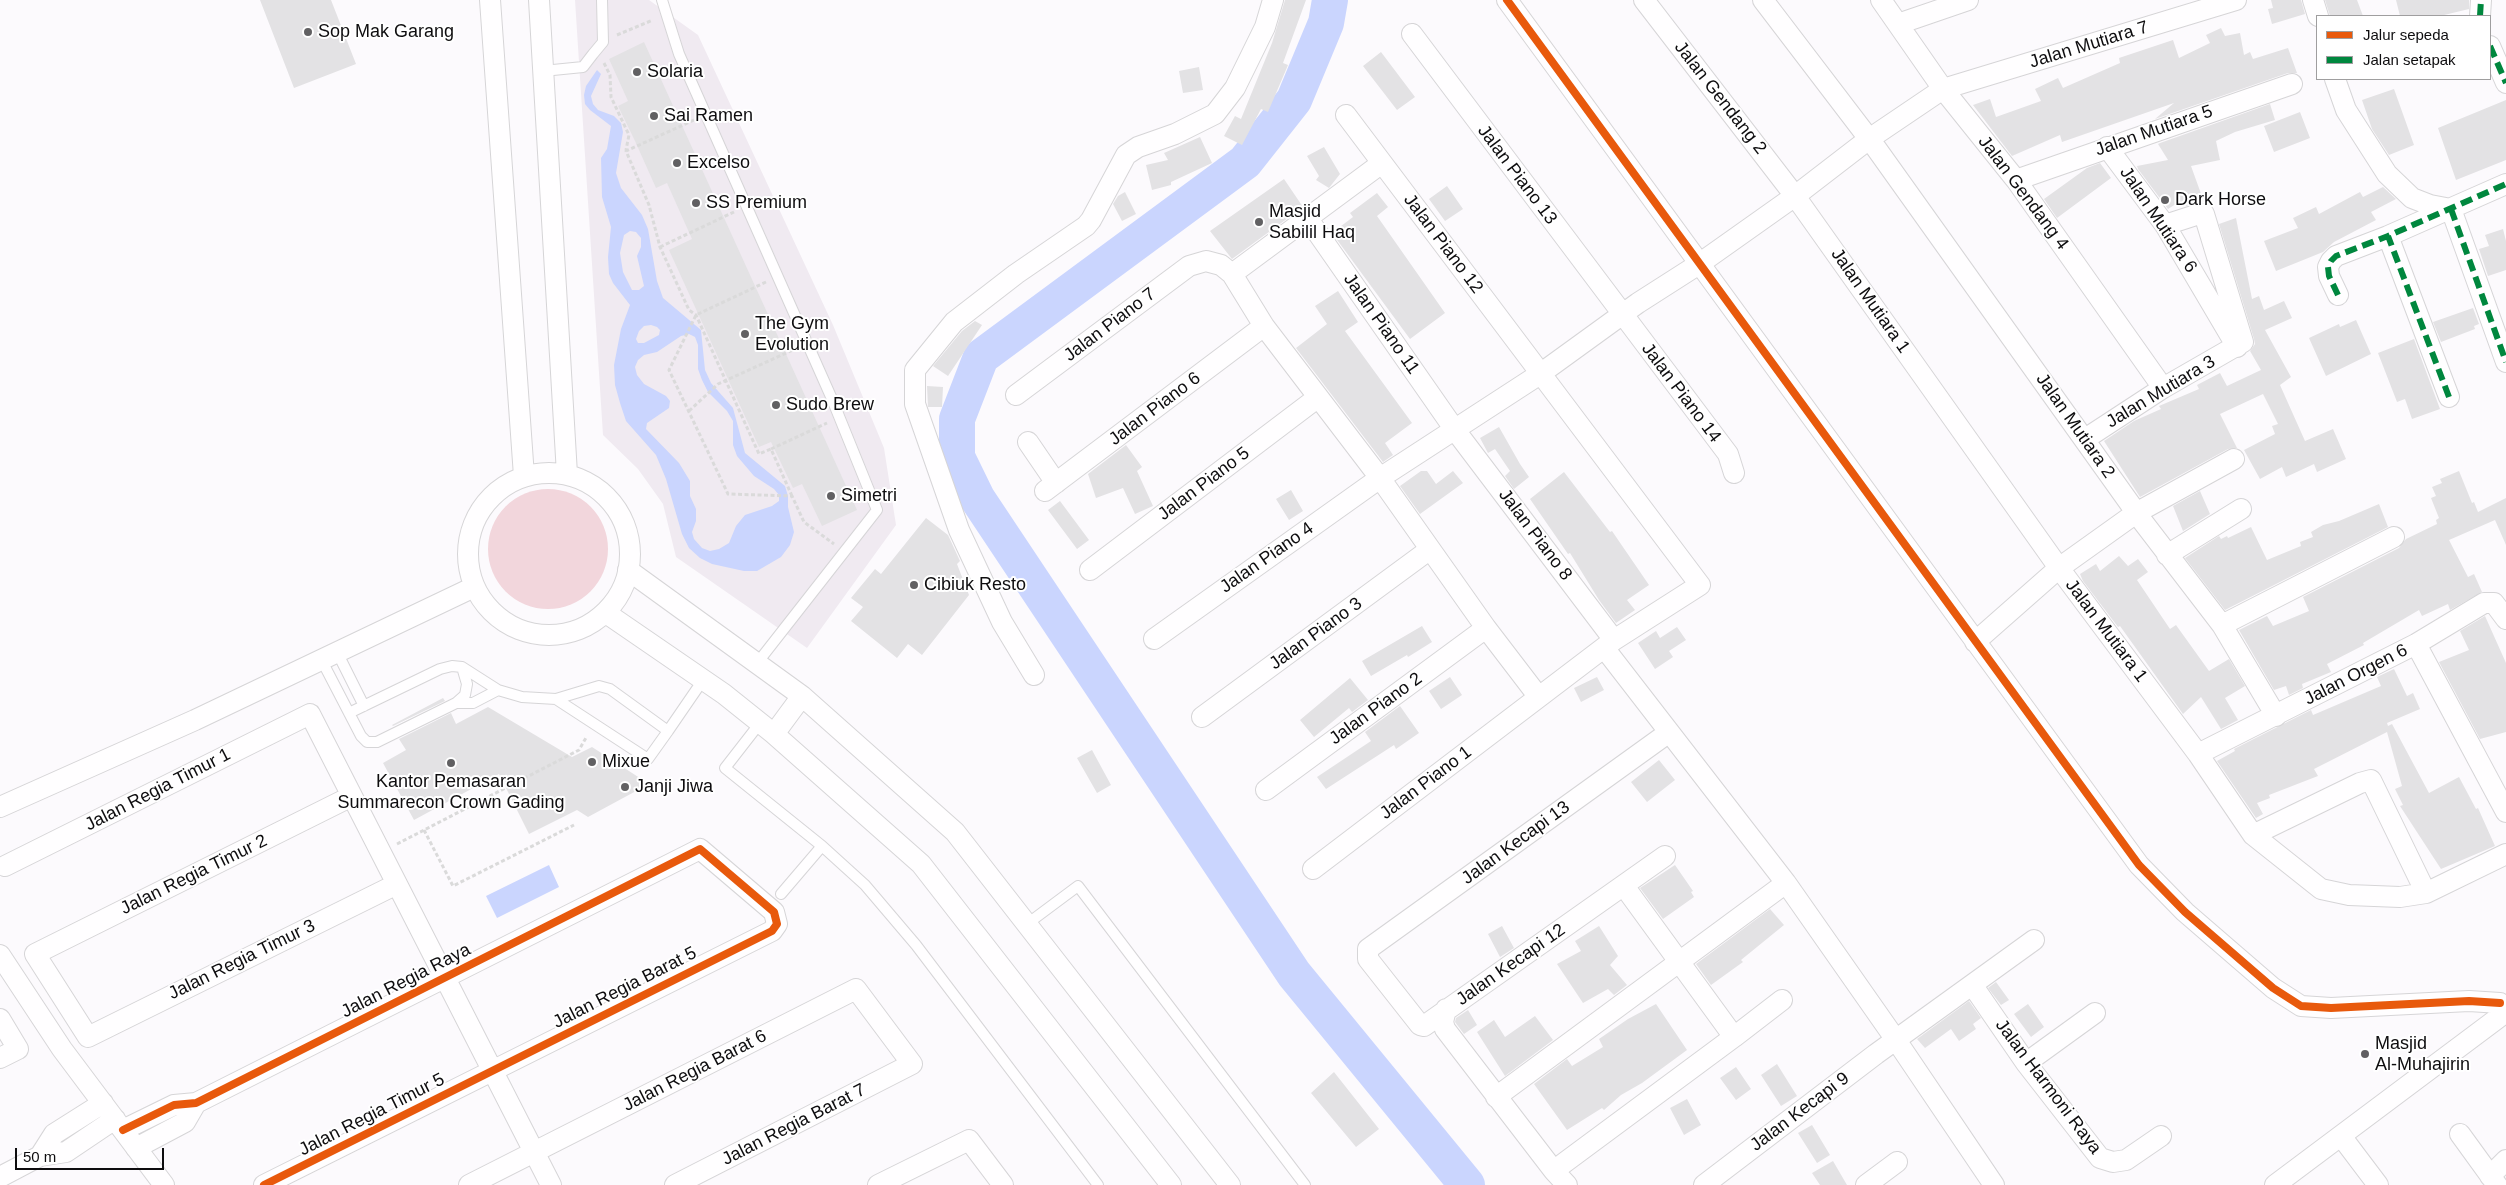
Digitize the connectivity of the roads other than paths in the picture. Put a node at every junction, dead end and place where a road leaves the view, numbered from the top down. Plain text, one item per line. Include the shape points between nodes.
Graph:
1 (490, 0) edge
2 (540, 0) edge
3 (602, 0) edge
4 (662, 0) edge
5 (1273, 0) edge
6 (1507, 0) edge
7 (1644, 0) edge
8 (1763, 0) edge
9 (1881, 0) edge
10 (1968, 0) edge
11 (2236, 0) edge
12 (2313, 0) edge
13 (2481, 0) edge
14 (2318, 15) edge
15 (2480, 15) edge
16 (1898, 24) junction
17 (1412, 34) dead end
18 (2491, 48) edge
19 (544, 71) junction
20 (2335, 80) edge
21 (2506, 83) edge
22 (2292, 84) dead end
23 (1943, 90) junction
24 (1346, 115) dead end
25 (1869, 139) junction
26 (2107, 147) junction
27 (1382, 163) junction
28 (2016, 180) junction
29 (2506, 184) edge
30 (1796, 196) junction
31 (2451, 209) junction
32 (1308, 219) junction
33 (2165, 225) junction
34 (2388, 236) junction
35 (1699, 264) junction
36 (1232, 274) junction
37 (1680, 275) joint
38 (2338, 295) dead end
39 (1622, 316) junction
40 (1264, 326) junction
41 (2238, 347) junction
42 (2506, 362) edge
43 (1540, 374) junction
44 (2163, 388) junction
45 (1016, 395) dead end
46 (2449, 397) dead end
47 (1317, 398) junction
48 (1455, 430) junction
49 (2085, 438) junction
50 (1028, 442) dead end
51 (2234, 460) dead end
52 (1734, 473) dead end
53 (567, 474) junction
54 (524, 476) junction
55 (1380, 478) junction
56 (2242, 509) dead end
57 (2136, 513) junction
58 (2394, 537) dead end
59 (1429, 550) junction
60 (2167, 555) junction
61 (2059, 568) junction
62 (628, 570) junction
63 (1090, 570) dead end
64 (474, 587) junction
65 (606, 613) junction
66 (2506, 619) edge
67 (2222, 625) junction
68 (1486, 628) junction
69 (1154, 638) dead end
70 (1975, 642) junction
71 (2416, 644) junction
72 (1609, 645) junction
73 (329, 656) junction
74 (758, 662) junction
75 (462, 667) junction
76 (1034, 675) dead end
77 (703, 680) junction
78 (498, 690) junction
79 (802, 696) junction
80 (1538, 696) junction
81 (556, 699) junction
82 (456, 703) junction
83 (364, 706) junction
84 (349, 713) junction
85 (2276, 716) junction
86 (1202, 717) dead end
87 (767, 728) junction
88 (668, 731) junction
89 (1668, 733) junction
90 (2198, 754) junction
91 (1266, 790) dead end
92 (352, 796) junction
93 (0, 808) edge
94 (2506, 812) edge
95 (2253, 835) junction
96 (822, 846) junction
97 (2506, 854) edge
98 (1665, 856) dead end
99 (6, 866) dead end
100 (1313, 869) dead end
101 (1786, 883) junction
102 (397, 884) junction
103 (1624, 886) junction
104 (2426, 893) junction
105 (781, 894) dead end
106 (1027, 924) junction
107 (772, 931) joint
108 (2034, 940) dead end
109 (0, 955) edge
110 (1680, 962) junction
111 (445, 978) junction
112 (1972, 986) junction
113 (856, 989) joint
114 (1782, 1000) dead end
115 (2504, 1007) edge
116 (1446, 1009) junction
117 (2095, 1013) dead end
118 (0, 1019) edge
119 (88, 1037) joint
120 (1734, 1037) junction
121 (1896, 1040) junction
122 (9, 1054) edge
123 (2026, 1064) junction
124 (492, 1071) junction
125 (1496, 1097) junction
126 (196, 1103) junction
127 (114, 1117) junction
128 (2460, 1134) dead end
129 (2161, 1136) dead end
130 (2341, 1136) junction
131 (136, 1148) junction
132 (534, 1152) junction
133 (2506, 1160) edge
134 (1898, 1162) dead end
135 (0, 1177) edge
136 (1561, 1178) edge
137 (2494, 1180) edge
138 (1872, 1183) edge
139 (164, 1185) edge
140 (264, 1185) edge
141 (469, 1185) edge
142 (551, 1185) edge
143 (675, 1185) edge
144 (878, 1185) edge
145 (1003, 1185) edge
146 (1098, 1185) edge
147 (1172, 1185) edge
148 (1230, 1185) edge
149 (1305, 1185) edge
150 (1704, 1185) edge
151 (1994, 1185) edge
152 (2275, 1185) edge
153 (2378, 1185) edge

1 - 54 street
2 - 19 street
3 - 19 lane via 603,42 583,67
4 - 74 lane via 679,54 840,418 877,510
5 - 76 street via 1265,27 1234,88 1215,114 1126,155 1086,226 954,322 915,370 915,404 959,530 1002,622
6 - 35 street
7 - 30 street, Jalan Gendang 2
8 - 25 street, Jalan Mutiara 2
9 - 16 street, Jalan Gendang 4
10 - 16 street
11 - 23 street, Jalan Mutiara 7
12 - 14 street
13 - 15 street
16 - 23 street, Jalan Gendang 4
17 - 39 street, Jalan Piano 13
18 - 21 street
19 - 53 street
20 - 31 street via 2346,110 2387,174 2412,198
22 - 26 street, Jalan Mutiara 5
23 - 25 street, Jalan Mutiara 7
23 - 28 street, Jalan Gendang 4
24 - 27 street, Jalan Piano 12
25 - 30 street, Jalan Mutiara 7
25 - 49 street, Jalan Mutiara 2
26 - 28 street, Jalan Mutiara 5
26 - 33 street, Jalan Mutiara 6
27 - 32 street
27 - 43 street, Jalan Piano 12
28 - 44 street, Jalan Gendang 4
29 - 31 street
30 - 35 street, Jalan Mutiara 7
30 - 61 street, Jalan Mutiara 1
31 - 34 street
31 - 42 street
32 - 36 street
32 - 48 street, Jalan Piano 11
33 - 41 street, Jalan Mutiara 6
33 - 41 street via 2204,214 2244,339
34 - 38 street via 2336,256 2328,267
34 - 46 street
35 - 37 street, Jalan Mutiara 7
35 - 70 street
36 - 40 street
36 - 45 street, Jalan Piano 7 via 1221,265 1206,261 1189,266
37 - 39 street, Jalan Piano 4
39 - 43 street, Jalan Piano 4
39 - 52 street, Jalan Piano 14 via 1728,454
40 - 47 street
40 - 50 street, Jalan Piano 6 via 1050,487
41 - 44 street, Jalan Mutiara 3
43 - 48 street, Jalan Piano 4
43 - 72 street, Jalan Piano 12 via 1700,585
44 - 49 street, Jalan Mutiara 3
47 - 55 street
47 - 63 street, Jalan Piano 5
48 - 55 street, Jalan Piano 4
48 - 72 street, Jalan Piano 8
49 - 57 street, Jalan Mutiara 2
51 - 57 street
53 - 54 street via 545,472
53 - 62 street via 596,487 618,510 629,539
54 - 64 street via 500,489 477,517 470,534 467,561
55 - 59 street
55 - 69 street, Jalan Piano 4
56 - 60 street
57 - 60 street, Jalan Mutiara 2
57 - 61 street
58 - 67 street
59 - 68 street
59 - 86 street, Jalan Piano 3
60 - 67 street, Jalan Mutiara 2
61 - 70 street
61 - 90 street, Jalan Mutiara 1
62 - 65 street via 620,593
62 - 74 street
64 - 65 street via 488,609 502,620 533,633 559,634 584,627
64 - 73 street
65 - 77 street
66 - 71 street, Jalan Orgen 6 via 2494,603 2484,603
67 - 85 street, Jalan Mutiara 2
68 - 80 street
68 - 91 street, Jalan Piano 2
70 - 115 street via 2138,865 2185,912 2273,988 2300,1006 2331,1008 2470,1001
71 - 85 street, Jalan Orgen 6
71 - 94 street
72 - 80 street, Jalan Piano 1
72 - 89 street, Jalan Piano 8
73 - 83 lane
73 - 84 lane
73 - 93 street
74 - 79 street
75 - 78 lane
75 - 82 lane via 467,684 465,695
75 - 83 lane via 440,669
77 - 87 street
77 - 88 lane
78 - 81 lane via 522,697
78 - 82 lane via 473,703
79 - 87 street
79 - 106 street via 955,832
80 - 100 street, Jalan Piano 1
81 - 88 lane via 599,686 610,689
81 - 88 lane via 648,759
82 - 84 lane via 378,742 367,742
83 - 84 lane
85 - 90 street, Jalan Orgen 6
87 - 96 lane via 725,768
87 - 147 street via 921,864
89 - 101 street, Jalan Piano 8
89 - 116 street, Jalan Kecapi 13 via 1368,950 1367,955 1420,1025
90 - 95 street, Jalan Mutiara 1
92 - 99 street, Jalan Regia Timur 1 via 310,714
92 - 102 street
92 - 119 street, Jalan Regia Timur 2 via 35,954
95 - 104 street, Jalan Mutiara 1 via 2321,889 2357,896 2400,897
95 - 104 street via 2371,780
96 - 105 lane
96 - 146 lane via 865,885 916,945
97 - 104 street, Jalan Mutiara 1
98 - 103 street, Jalan Kecapi 12
101 - 110 street
101 - 121 street, Jalan Piano 8
102 - 111 street
102 - 119 street, Jalan Regia Timur 3
103 - 110 street
103 - 116 street, Jalan Kecapi 12
106 - 148 street
106 - 149 lane via 1078,886
107 - 111 street, Jalan Regia Raya via 777,924 774,912 700,849
107 - 124 street, Jalan Regia Barat 5
108 - 112 street, Jalan Kecapi 9
109 - 127 street via 62,1049
110 - 120 street
110 - 125 street
111 - 124 street
111 - 126 street, Jalan Regia Raya
112 - 121 street, Jalan Kecapi 9
112 - 123 street, Jalan Harmoni Raya
113 - 132 street, Jalan Regia Barat 6
113 - 143 street, Jalan Regia Barat 7 via 912,1064
114 - 120 street
115 - 130 street
116 - 125 street, Jalan Kecapi 12 via 1443,1015 1445,1029
117 - 123 street
118 - 122 street
120 - 136 street
121 - 150 street, Jalan Kecapi 9
121 - 151 street, Jalan Piano 8
123 - 129 street, Jalan Harmoni Raya via 2100,1158 2113,1162 2126,1160
124 - 132 street
124 - 140 street, Jalan Regia Timur 5
125 - 136 street, Jalan Kecapi 12
126 - 127 street, Jalan Regia Raya
126 - 131 street, Jalan Regia Raya via 185,1122
127 - 131 street
127 - 135 street, Jalan Regia Raya via 54,1134 40,1156
128 - 137 street
130 - 152 street
130 - 153 street
131 - 139 street
132 - 141 street, Jalan Regia Barat 6
132 - 142 street
133 - 137 street
134 - 138 street
144 - 145 street via 969,1140

